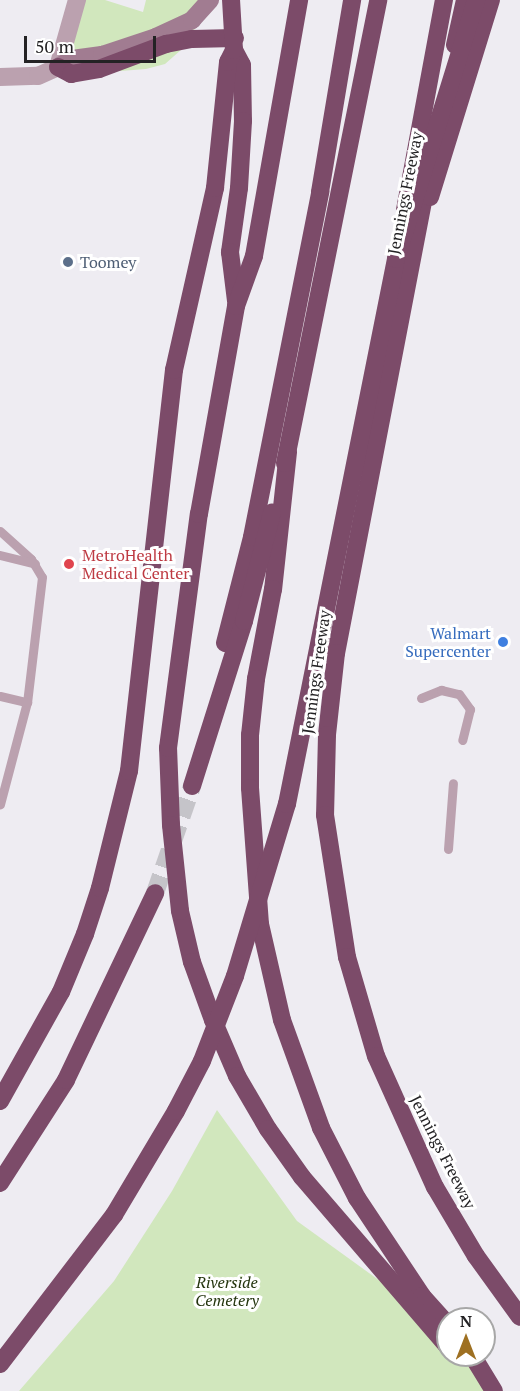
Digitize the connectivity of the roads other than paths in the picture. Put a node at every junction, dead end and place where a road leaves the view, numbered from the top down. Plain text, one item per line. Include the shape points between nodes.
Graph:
1 (77, 0) edge
2 (210, 0) edge
3 (231, 0) edge
4 (298, 0) edge
5 (352, 0) edge
6 (378, 0) edge
7 (444, 0) edge
8 (465, 0) edge
9 (476, 0) edge
10 (491, 0) edge
11 (235, 44) junction
12 (58, 67) junction
13 (0, 77) edge
14 (415, 248) junction
15 (396, 259) junction
16 (236, 306) junction
17 (288, 452) junction
18 (0, 531) edge
19 (0, 555) edge
20 (36, 564) junction
21 (226, 680) junction
22 (0, 696) edge
23 (421, 698) dead end
24 (27, 702) junction
25 (462, 740) dead end
26 (453, 783) dead end
27 (192, 786) tunnel mouth
28 (0, 804) edge
29 (448, 849) dead end
30 (155, 894) tunnel mouth
31 (0, 1101) edge
32 (0, 1183) edge
33 (436, 1312) edge
34 (520, 1317) edge
35 (36, 1321) junction
36 (436, 1333) edge
37 (0, 1358) edge
38 (0, 1364) edge
39 (469, 1367) edge
40 (479, 1367) edge
41 (489, 1385) edge

1 - 12 street
2 - 12 street via 192,20 156,37 102,55 72,59
3 - 11 highway
4 - 16 highway via 254,256
5 - 21 highway via 320,192 252,537 224,649
6 - 17 highway
7 - 15 highway, bridge
8 - 14 highway, Jennings Freeway
9 - 15 highway, bridge
10 - 14 highway
11 - 12 highway via 192,39 166,44 99,69 71,74
11 - 16 highway via 242,65 243,121 230,252
11 - 31 highway via 228,62 215,188 174,370 129,771 85,934 61,992
12 - 13 street via 38,76
14 - 34 highway, Jennings Freeway via 336,653 327,735 325,815 347,957 376,1056 435,1187 476,1256
15 - 35 highway, bridge via 287,804 235,976 202,1061 176,1111 114,1215
16 - 36 highway, bridge via 198,526 168,748 173,869 180,911 192,962 213,1020 237,1076 268,1129 302,1178
17 - 21 highway
17 - 33 highway via 273,589 250,735 260,924 285,1030 321,1128 357,1198
18 - 20 lane
19 - 20 lane
20 - 24 lane via 42,577
21 - 27 highway
22 - 24 lane
23 - 25 lane via 441,690 459,694 470,709
24 - 28 lane
26 - 29 lane
30 - 32 highway via 66,1080
35 - 37 highway
35 - 38 highway
39 - 41 highway
40 - 41 highway

